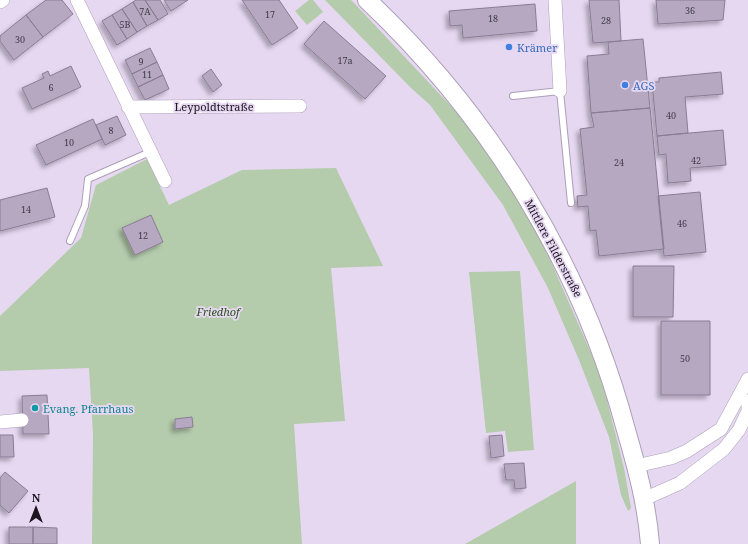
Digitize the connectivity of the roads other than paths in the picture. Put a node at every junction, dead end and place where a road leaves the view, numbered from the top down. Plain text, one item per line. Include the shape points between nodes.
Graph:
1 (3, 0) edge
2 (77, 0) edge
3 (367, 0) edge
4 (555, 0) edge
5 (0, 2) edge
6 (560, 91) junction
7 (513, 96) dead end
8 (300, 106) dead end
9 (128, 107) junction
10 (150, 152) junction
11 (165, 181) dead end
12 (571, 203) dead end
13 (70, 241) dead end
14 (748, 379) edge
15 (748, 401) edge
16 (22, 420) dead end
17 (0, 422) edge
18 (636, 466) junction
19 (644, 499) junction
20 (650, 544) edge

1 - 5 street
2 - 9 street
3 - 18 main road, Mittlere Filderstraße via 436,71 473,117 542,221 572,280 605,359
4 - 6 street
6 - 7 lane
6 - 12 lane
8 - 9 street, Leypoldtstraße
9 - 10 street
10 - 11 street
10 - 13 lane via 88,179 85,206
14 - 18 street via 721,429 687,452
15 - 19 street via 748,411 739,430 724,449 680,483
16 - 17 street
18 - 19 main road, Mittlere Filderstraße
19 - 20 main road, Mittlere Filderstraße

